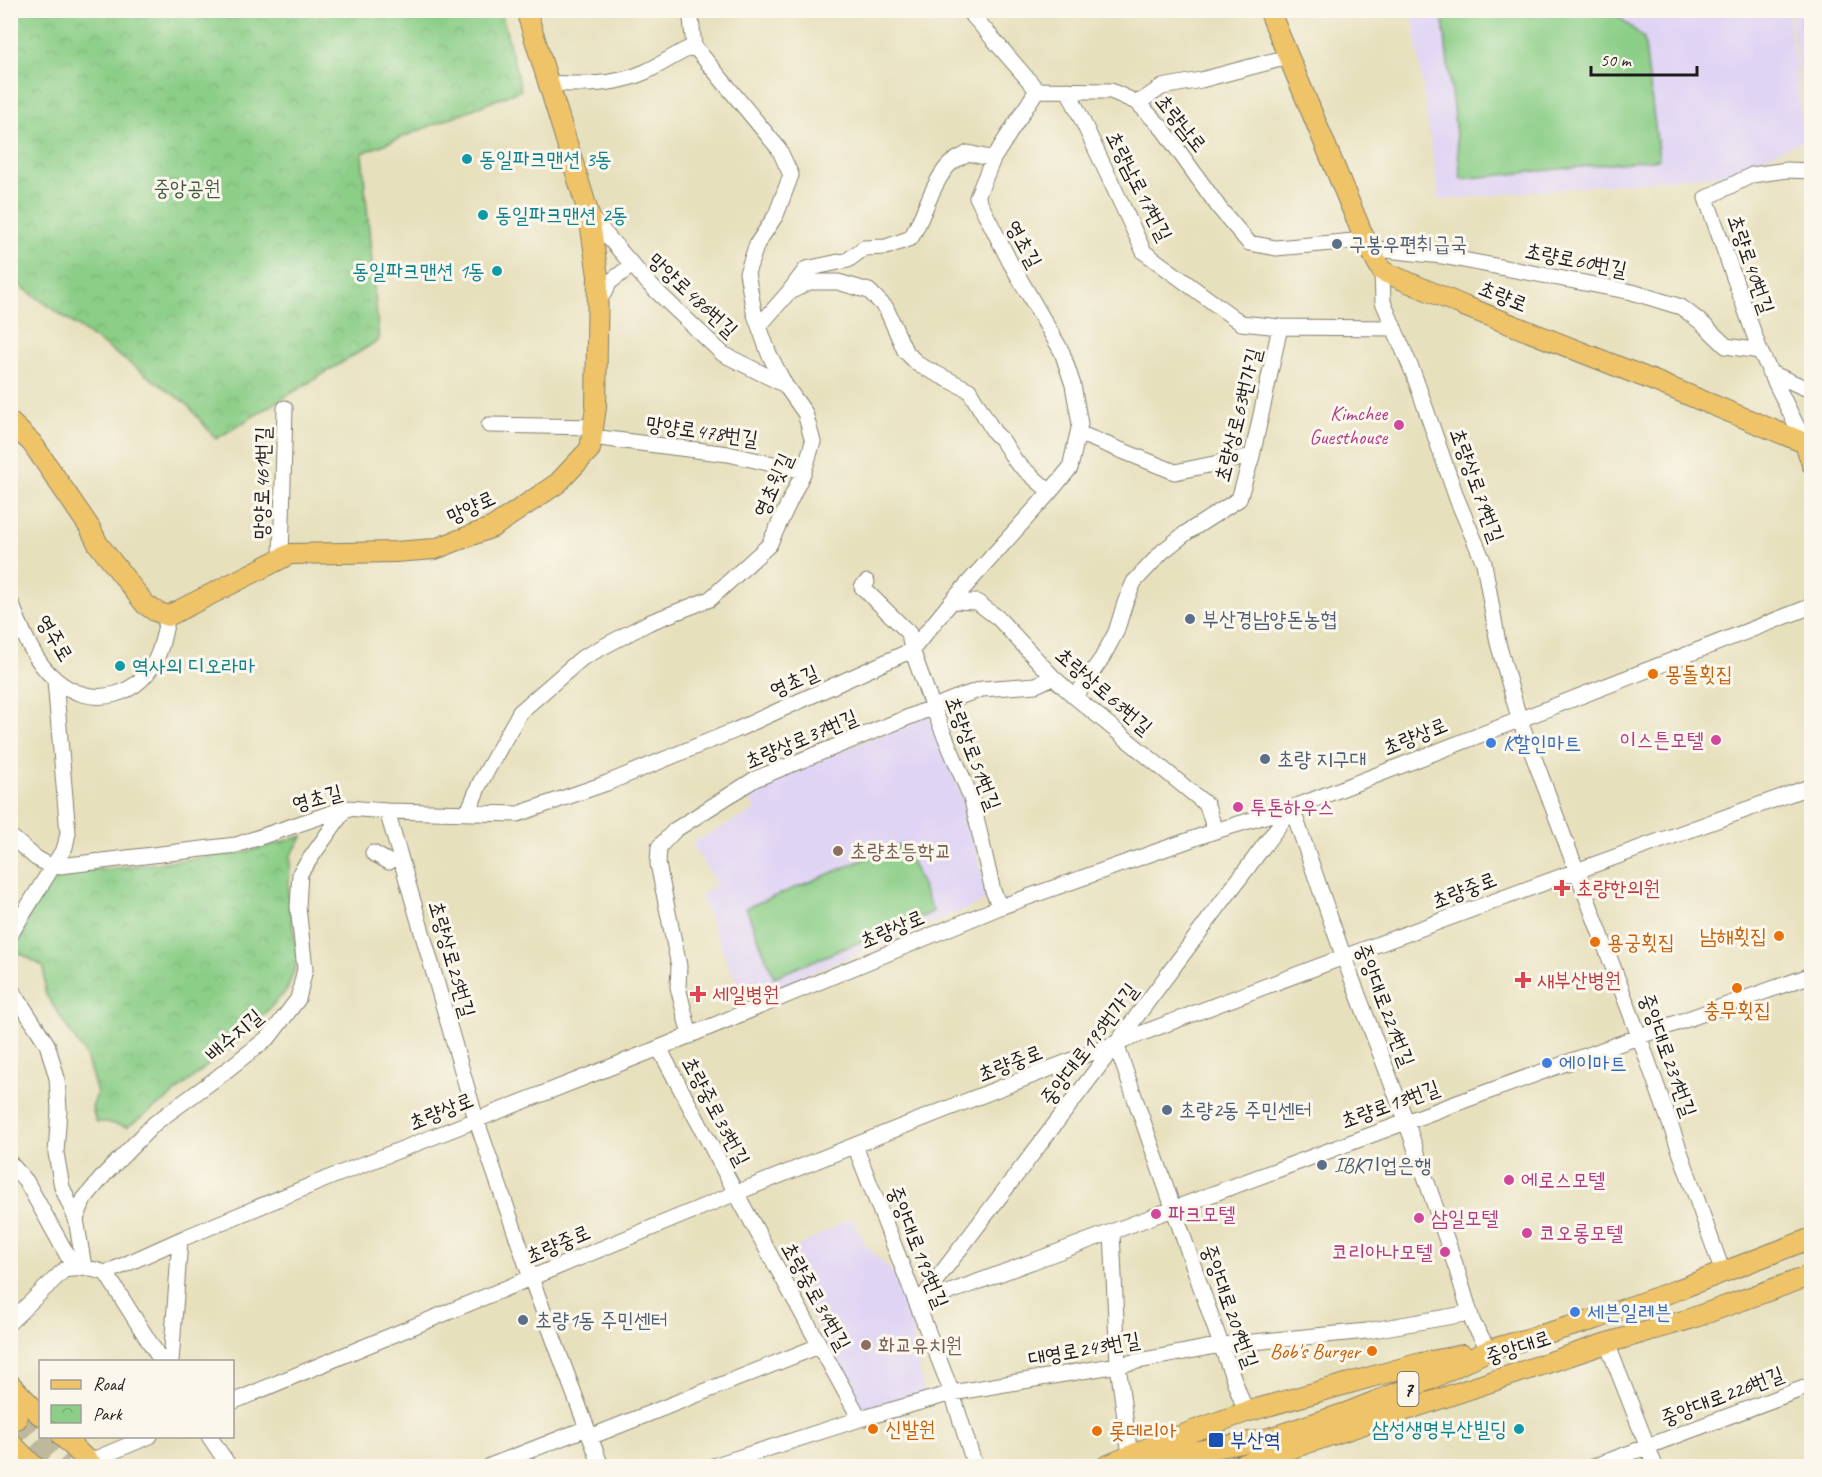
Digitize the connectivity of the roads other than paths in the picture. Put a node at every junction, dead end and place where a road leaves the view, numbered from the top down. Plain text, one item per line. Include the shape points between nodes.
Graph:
1 (526, 10) edge
2 (690, 10) edge
3 (968, 10) edge
4 (1269, 10) edge
5 (694, 46) junction
6 (1288, 57) junction
7 (548, 83) junction
8 (1037, 90) junction
9 (1068, 90) junction
10 (1138, 103) junction
11 (993, 159) junction
12 (1812, 171) edge
13 (589, 214) junction
14 (1366, 244) junction
15 (632, 266) junction
16 (1382, 271) junction
17 (788, 293) junction
18 (597, 304) junction
19 (759, 326) junction
20 (1280, 327) junction
21 (1394, 328) junction
22 (1760, 351) junction
23 (1769, 372) junction
24 (785, 385) junction
25 (1812, 390) edge
26 (285, 408) dead end
27 (10, 422) edge
28 (489, 424) dead end
29 (592, 432) junction
30 (1078, 433) junction
31 (1808, 440) edge
32 (1252, 456) junction
33 (1812, 464) edge
34 (804, 471) junction
35 (1050, 492) junction
36 (281, 558) junction
37 (867, 582) dead end
38 (10, 600) edge
39 (952, 601) junction
40 (1812, 606) edge
41 (168, 616) junction
42 (912, 650) junction
43 (1053, 677) junction
44 (55, 680) junction
45 (1075, 697) junction
46 (933, 708) junction
47 (1519, 718) junction
48 (1812, 786) edge
49 (346, 808) junction
50 (1292, 808) junction
51 (387, 812) junction
52 (468, 812) junction
53 (1215, 831) junction
54 (10, 836) edge
55 (373, 853) dead end
56 (389, 862) dead end
57 (52, 867) junction
58 (1576, 870) junction
59 (1000, 907) junction
60 (10, 935) edge
61 (1344, 958) junction
62 (1812, 975) edge
63 (10, 987) edge
64 (690, 1036) junction
65 (1639, 1036) junction
66 (1116, 1044) junction
67 (659, 1048) junction
68 (476, 1119) junction
69 (1406, 1120) junction
70 (855, 1146) junction
71 (10, 1163) edge
72 (736, 1193) junction
73 (1173, 1208) junction
74 (76, 1220) junction
75 (1112, 1232) junction
76 (1812, 1238) edge
77 (180, 1240) junction
78 (80, 1268) junction
79 (106, 1273) junction
80 (1723, 1273) junction
81 (531, 1278) junction
82 (1810, 1278) edge
83 (918, 1304) junction
84 (1470, 1313) junction
85 (10, 1322) edge
86 (1607, 1343) junction
87 (1221, 1345) junction
88 (819, 1346) junction
89 (1489, 1350) junction
90 (161, 1360) edge
91 (171, 1360) edge
92 (1118, 1365) junction
93 (10, 1384) edge
94 (1812, 1385) edge
95 (952, 1393) junction
96 (234, 1401) edge
97 (1246, 1412) junction
98 (39, 1414) tunnel mouth
99 (860, 1419) junction
100 (588, 1432) junction
101 (63, 1438) edge
102 (148, 1438) edge
103 (210, 1438) edge
104 (10, 1443) edge
105 (1648, 1447) junction
106 (1130, 1456) junction
107 (90, 1464) edge
108 (34, 1467) edge
109 (229, 1467) edge
110 (490, 1467) edge
111 (601, 1467) edge
112 (713, 1467) edge
113 (975, 1467) edge
114 (1106, 1467) edge
115 (1239, 1467) edge
116 (1595, 1467) edge
117 (1655, 1467) edge

1 - 7 main road, 망양로
2 - 5 street
3 - 8 street
4 - 6 main road
5 - 7 street via 644,73 612,82
5 - 19 street, 영초윗길 via 779,149 791,175 747,273
6 - 10 street via 1162,87
6 - 14 main road
7 - 13 main road, 망양로
8 - 9 street, 초량남로
8 - 11 street, 영초길
9 - 10 street, 초량남로 via 1111,91
9 - 20 street, 초량남로17번길 via 1144,252 1241,323
10 - 14 street, 초량남로 via 1163,129 1249,243 1276,248
11 - 17 street via 968,153 949,165 911,238 886,247 864,248 848,260 806,269
11 - 30 street, 영초길 via 977,198 1062,352 1073,385
12 - 22 street, 초량로40번길 via 1752,175 1706,198
13 - 15 street, 망양로486번길
13 - 18 main road, 망양로 via 598,276
14 - 16 main road
14 - 22 street, 초량로60번길 via 1632,292 1681,307 1726,346
15 - 18 street via 610,282
15 - 24 street, 망양로486번길 via 723,354
16 - 21 street, 초량상로79번길 via 1383,302
16 - 31 main road, 초량로
17 - 19 street
17 - 35 street via 809,282 838,282 869,291 886,308 905,351 919,365 969,390 1016,462
18 - 29 main road, 망양로
19 - 24 street, 영초윗길
20 - 21 street, 초량남로17번길
20 - 32 street, 초량상로63번가길
21 - 47 street, 초량상로79번길 via 1484,563 1498,643
22 - 23 street, 초량로40번길
23 - 25 street
23 - 31 street, 초량로40번길
24 - 34 street, 영초윗길 via 805,413 813,442
26 - 36 street, 망양로461번길
27 - 41 main road via 32,443 98,544 145,604
28 - 29 street, 망양로478번길
29 - 34 street, 망양로478번길
29 - 36 main road, 망양로 via 590,449 558,483 493,527 435,549 290,554
30 - 32 street via 1175,472
30 - 35 street, 영초길 via 1070,468
31 - 33 main road
32 - 45 street, 초량상로63번가길 via 1239,499 1162,551 1134,582 1116,632
34 - 52 street, 영초윗길 via 769,545 710,599 648,623 582,658 520,712
35 - 39 street, 영초길
36 - 41 main road, 망양로
37 - 42 street, 초량상로51번길 via 862,587 909,633
38 - 44 street, 영주로 via 25,636
39 - 42 street, 영초길
39 - 43 street, 초량상로63번길 via 977,602 998,618
40 - 47 street, 초량상로
41 - 44 street, 영주로 via 159,653 146,675 123,693 102,698 79,693
42 - 46 street, 초량상로51번길
42 - 52 street, 영초길 via 608,783 518,814
43 - 45 street, 초량상로63번길
43 - 46 street, 초량상로37번길 via 1036,686 982,690
44 - 57 street via 68,833 65,847
45 - 53 street, 초량상로63번길 via 1207,806
46 - 59 street, 초량상로51번길 via 972,800
46 - 64 street, 초량상로37번길 via 754,779 675,830 659,847 658,864 679,966 678,987
47 - 50 street, 초량상로
47 - 58 street, 중앙대로231번길
48 - 58 street, 초량중로
49 - 51 street, 영초길
49 - 57 street, 영초길 via 236,845
49 - 74 street, 배수지길 via 300,873 298,907 305,969 298,999 270,1036 155,1123 84,1199
50 - 53 street, 초량상로
50 - 61 street, 중앙대로221번길
50 - 66 street, 중앙대로195번가길
51 - 52 street, 영초길
51 - 68 street, 초량상로25번길
53 - 59 street, 초량상로
54 - 57 street
55 - 56 street
57 - 60 street
58 - 61 street, 초량중로
58 - 65 street, 중앙대로231번길
59 - 64 street, 초량상로
61 - 66 street, 초량중로
61 - 69 street, 중앙대로221번길
62 - 65 street, 초량로13번길
63 - 74 street via 47,1044 57,1078 56,1153 62,1187
64 - 67 street, 초량상로
65 - 69 street, 초량로13번길
65 - 80 street, 중앙대로231번길
66 - 70 street, 초량중로
66 - 73 street, 중앙대로209번길
66 - 83 street, 중앙대로195번가길
67 - 68 street, 초량상로
67 - 72 street, 초량중로33번길
68 - 77 street, 초량상로
68 - 81 street, 초량상로25번길
69 - 73 street, 초량로13번길
69 - 84 street, 중앙대로221번길
70 - 72 street, 초량중로
70 - 83 street, 중앙대로195번길
71 - 78 street via 26,1181
72 - 81 street, 초량중로
72 - 88 street, 초량중로34번길
73 - 75 street, 초량로13번길
73 - 87 street, 중앙대로209번길
74 - 78 street
75 - 83 street, 초량로13번길
75 - 92 street
76 - 80 main road, 중앙대로 / 7
77 - 79 street, 초량상로
77 - 91 street
78 - 79 street
78 - 85 street via 64,1270
79 - 90 street
80 - 89 main road, 중앙대로 / 7 via 1596,1319
81 - 96 street, 초량중로
81 - 100 street, 초량상로25번길
82 - 86 main road, 중앙대로 / 7
83 - 95 street, 중앙대로195번길
84 - 87 street, 대영로243번길 via 1367,1331
84 - 89 street, 중앙대로221번길
86 - 105 street, 중앙대로226번길
86 - 115 main road, 중앙대로 / 7
87 - 92 street, 대영로243번길
87 - 97 street, 중앙대로209번길
88 - 99 street, 초량중로34번길
88 - 100 street
89 - 97 main road, 중앙대로 / 7 via 1421,1363
89 - 106 main road, 중앙대로 / 7 via 1429,1380 1346,1413 1266,1438 1163,1457
92 - 95 street, 대영로243번길
92 - 106 street
93 - 98 main road
94 - 105 street, 중앙대로226번길
95 - 99 street, 대영로243번길
95 - 113 street, 중앙대로195번길
97 - 106 main road, 중앙대로 / 7
99 - 112 street, 대영로243번길
100 - 110 street
100 - 111 street, 초량상로25번길
101 - 107 main road
102 - 107 street
103 - 109 street
104 - 108 main road
105 - 116 street
105 - 117 street, 중앙대로226번길
106 - 114 main road, 중앙대로 / 7

